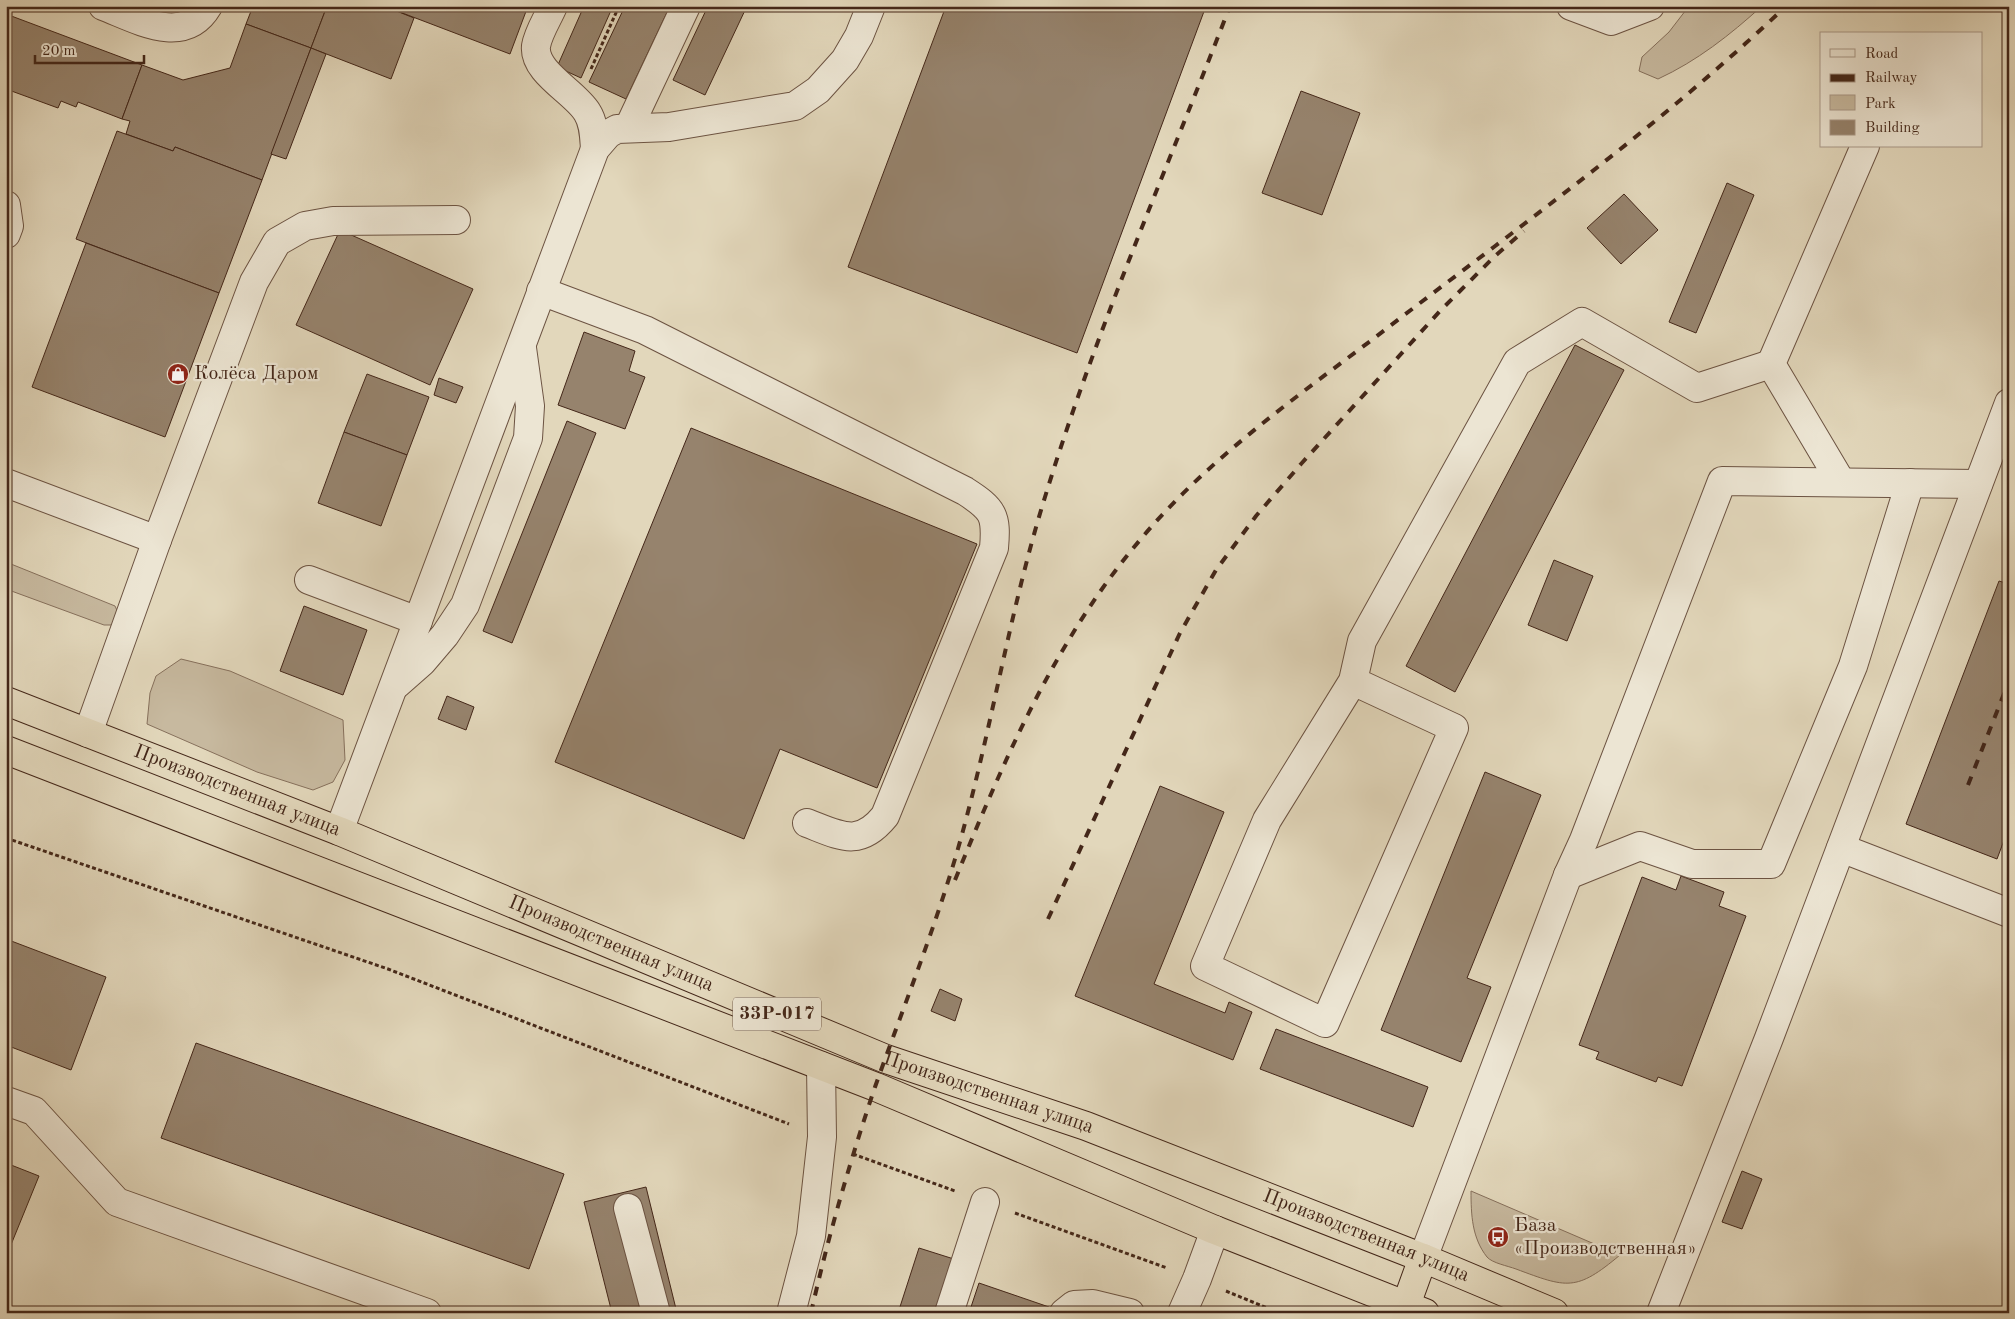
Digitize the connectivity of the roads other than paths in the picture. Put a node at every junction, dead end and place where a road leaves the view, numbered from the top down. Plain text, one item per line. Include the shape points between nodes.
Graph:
1 (103, 6) edge
2 (208, 6) edge
3 (553, 6) edge
4 (686, 6) edge
5 (870, 6) edge
6 (1571, 6) edge
7 (1650, 6) edge
8 (629, 127) junction
9 (1864, 148) edge
10 (595, 149) junction
11 (6, 204) edge
12 (456, 220) dead end
13 (6, 234) edge
14 (541, 291) junction
15 (521, 344) junction
16 (1771, 364) junction
17 (2009, 403) edge
18 (1841, 482) junction
19 (6, 483) edge
20 (1910, 483) junction
21 (1978, 484) junction
22 (157, 540) junction
23 (309, 580) dead end
24 (418, 621) junction
25 (1353, 681) junction
26 (392, 689) junction
27 (6, 701) edge
28 (88, 733) junction
29 (6, 750) edge
30 (807, 823) dead end
31 (339, 831) junction
32 (1841, 848) junction
33 (1568, 875) junction
34 (2009, 913) edge
35 (821, 1066) junction
36 (6, 1101) edge
37 (985, 1202) road end
38 (628, 1208) dead end
39 (1215, 1230) junction
40 (1422, 1258) junction
41 (1411, 1310) edge
42 (427, 1313) edge
43 (656, 1313) edge
44 (791, 1313) edge
45 (949, 1313) edge
46 (1064, 1313) edge
47 (1130, 1313) edge
48 (1176, 1313) edge
49 (1182, 1313) edge
50 (1554, 1313) edge
51 (1661, 1313) edge

1 - 2 street via 160,27 183,28 202,16
3 - 10 street via 536,45 538,57 544,68 586,111 593,126
4 - 8 street
5 - 8 street via 859,36 845,60 818,90 795,106 669,127
6 - 7 street via 1611,20
8 - 10 street via 608,134
9 - 16 street
10 - 14 street
11 - 13 street via 9,226
12 - 22 street via 333,220 305,226 277,242 254,282
14 - 15 street
14 - 30 street via 645,330 965,491 986,505 996,525 994,548 885,816 874,829 861,836 843,837
15 - 24 street
15 - 26 street via 530,406 528,438 465,604 422,662
16 - 18 street
16 - 25 street via 1697,388 1582,322 1517,362 1362,641
17 - 21 street
18 - 20 street
18 - 33 street via 1722,481
19 - 22 street
20 - 21 street
20 - 33 street via 1853,666 1771,864 1692,864 1640,846
21 - 32 street
22 - 28 street
23 - 24 street
24 - 26 street
25 - 25 street via 1454,728 1325,1024 1205,966 1267,820
26 - 31 street
27 - 28 highway, Производственная улица / 33Р-017
28 - 31 highway, Производственная улица / 33Р-017
29 - 35 highway, Производственная улица / 33Р-017
31 - 40 highway, Производственная улица / 33Р-017 via 886,1059 1086,1126
32 - 34 street
32 - 51 street
33 - 40 street
35 - 39 highway, Производственная улица / 33Р-017
35 - 44 street via 822,1137 810,1236
36 - 42 street via 34,1112 117,1202
37 - 45 street
38 - 43 street
39 - 41 highway, Производственная улица / 33Р-017
39 - 49 street
40 - 41 highway
40 - 50 highway, Производственная улица / 33Р-017
46 - 47 street via 1074,1304 1093,1304
48 - 49 street

